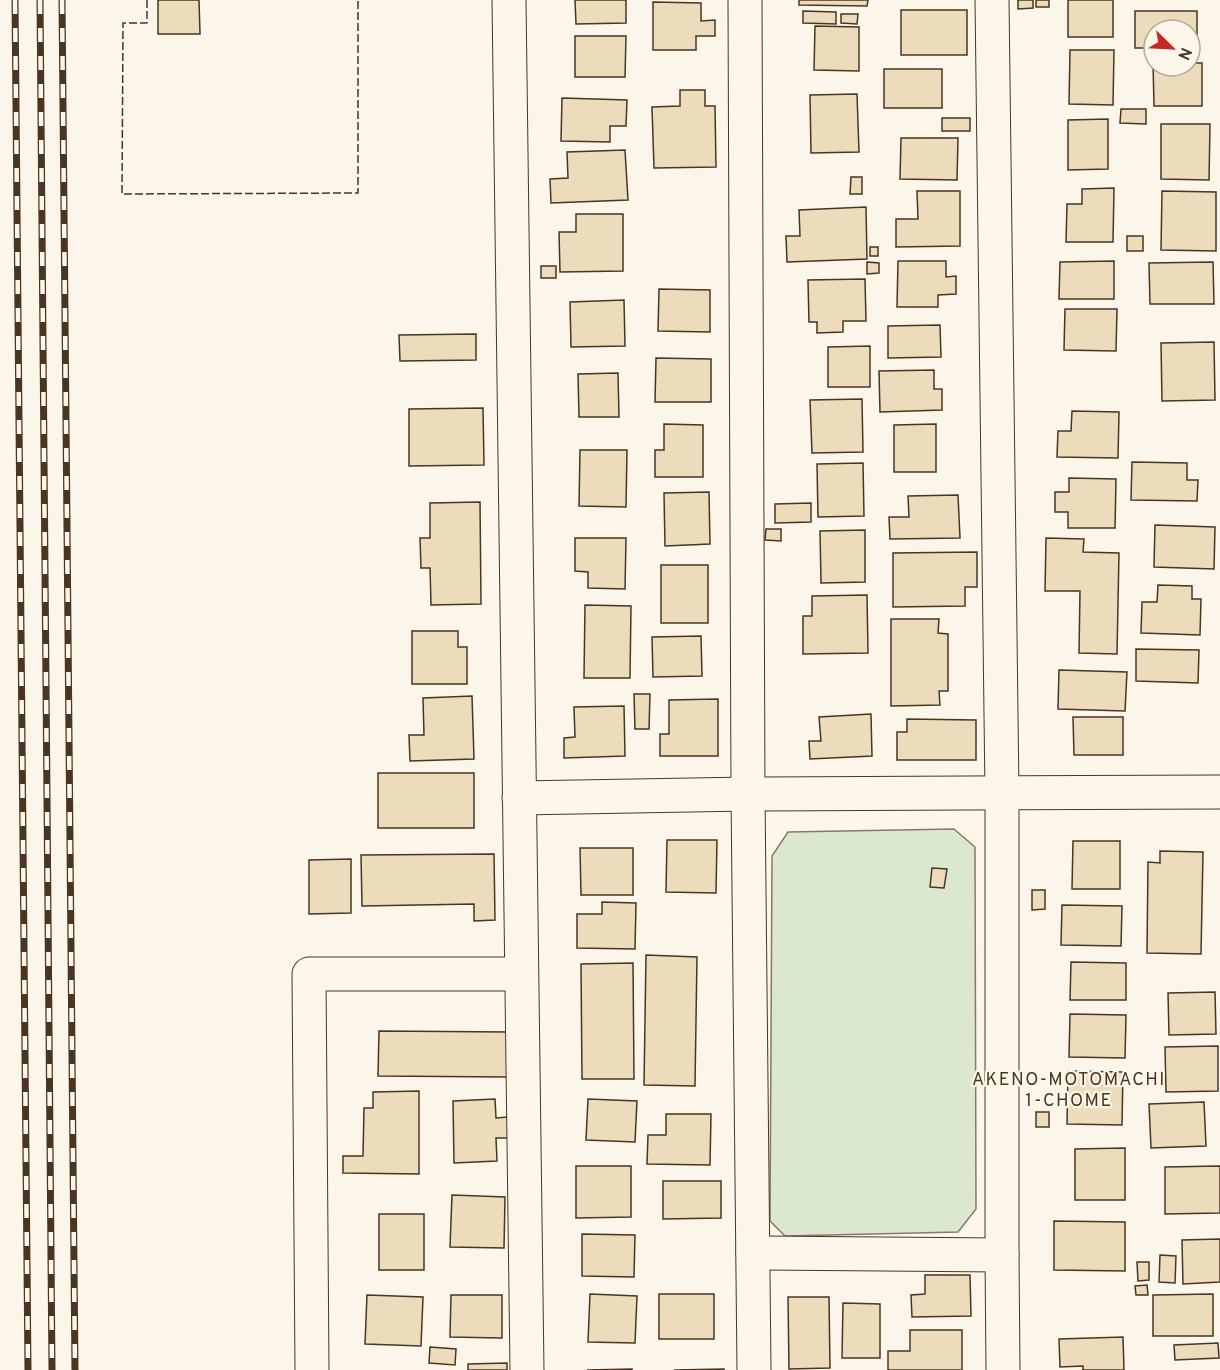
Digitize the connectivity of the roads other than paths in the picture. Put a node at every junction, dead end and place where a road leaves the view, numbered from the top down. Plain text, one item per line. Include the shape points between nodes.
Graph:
1 (509, 0) edge
2 (745, 0) edge
3 (992, 0) edge
4 (1220, 792) edge
5 (1002, 793) junction
6 (748, 794) junction
7 (519, 798) junction
8 (521, 974) junction
9 (753, 1253) junction
10 (1002, 1255) junction
11 (312, 1370) edge
12 (527, 1370) edge
13 (754, 1370) edge
14 (1003, 1370) edge

1 - 7 street
2 - 6 street
3 - 5 street
4 - 5 street
5 - 6 street
5 - 10 street
6 - 7 street
6 - 9 street
7 - 8 street
8 - 11 street via 309,974
8 - 12 street
9 - 10 street
9 - 13 street
10 - 14 street

